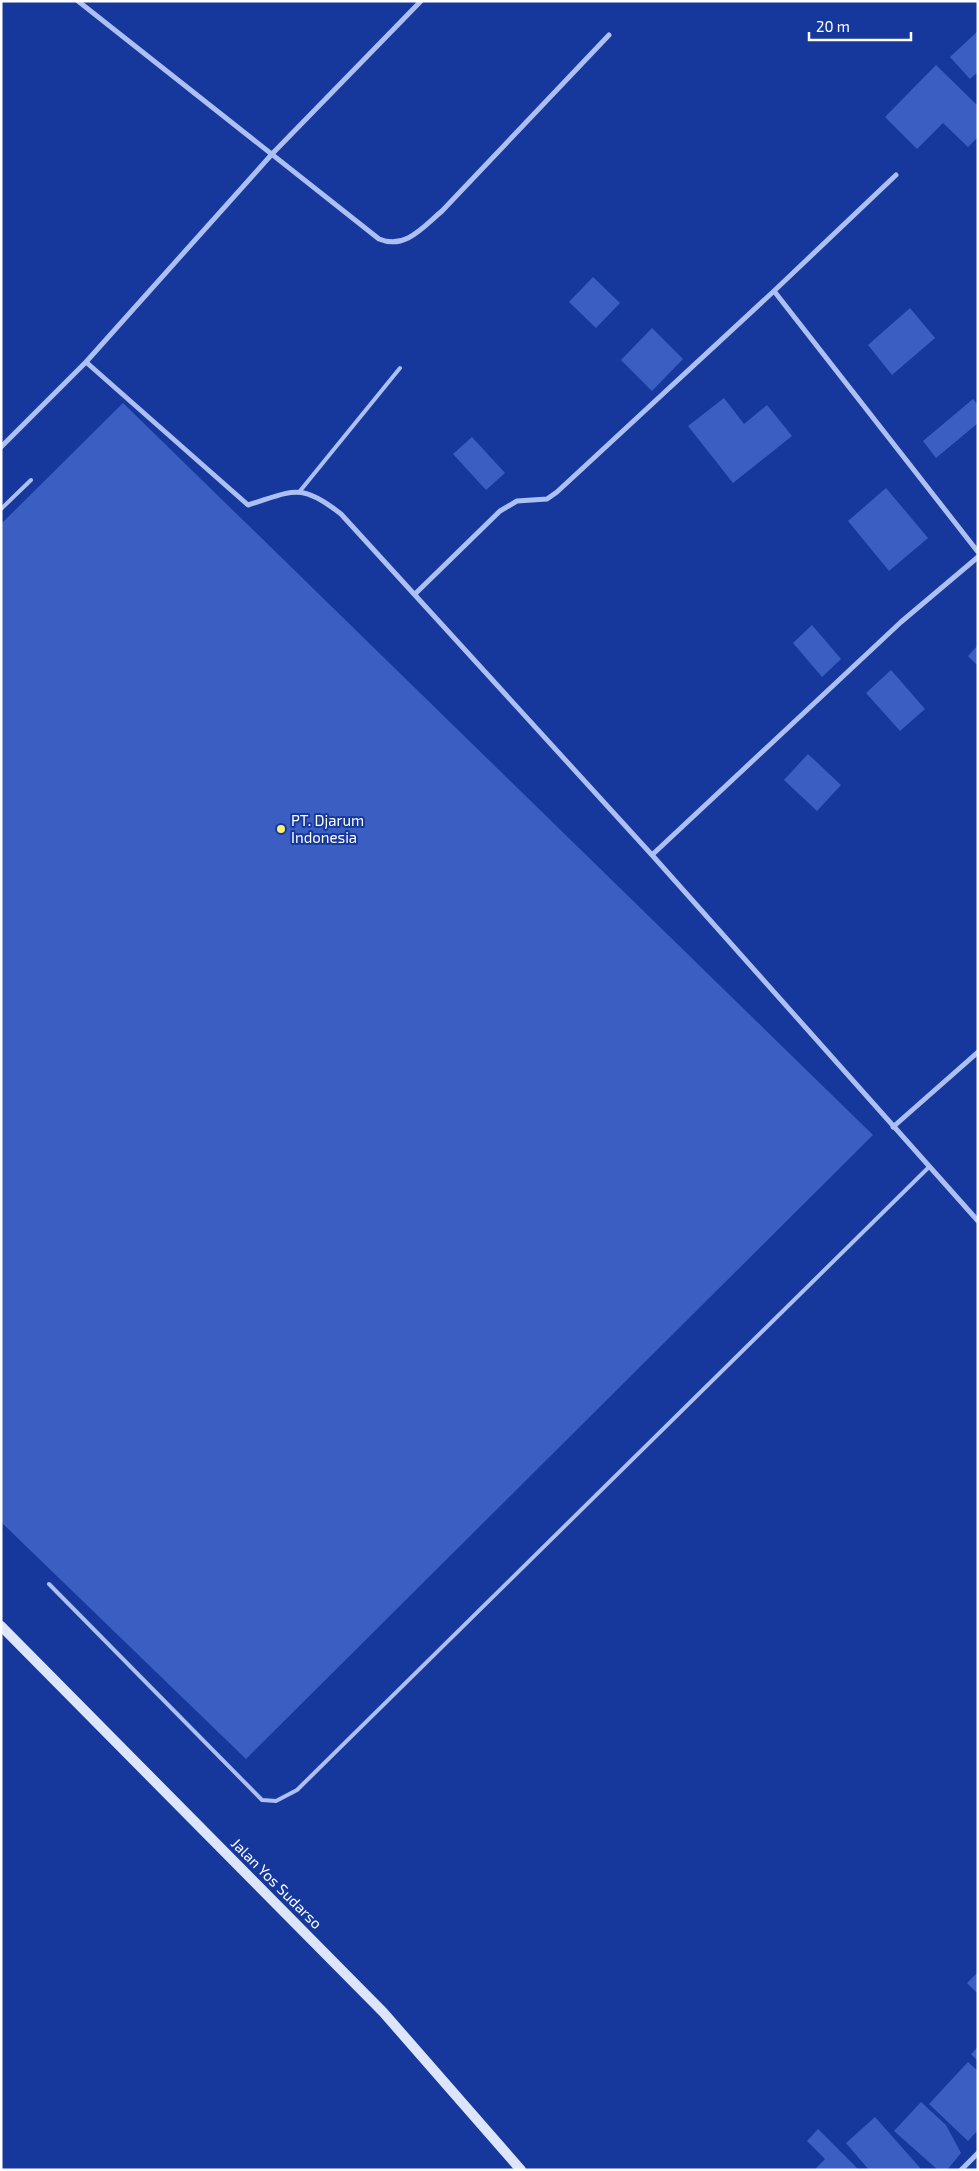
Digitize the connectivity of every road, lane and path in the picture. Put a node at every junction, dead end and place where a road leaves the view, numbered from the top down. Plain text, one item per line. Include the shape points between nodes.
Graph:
1 (78, 1) edge
2 (421, 1) edge
3 (609, 35) dead end
4 (272, 154) junction
5 (896, 175) dead end
6 (774, 292) junction
7 (86, 362) junction
8 (400, 368) dead end
9 (1, 447) edge
10 (31, 480) dead end
11 (300, 491) junction
12 (1, 509) edge
13 (978, 552) edge
14 (978, 557) edge
15 (416, 594) junction
16 (652, 855) junction
17 (978, 1052) edge
18 (894, 1127) junction
19 (929, 1167) junction
20 (978, 1221) edge
21 (49, 1584) dead end
22 (1, 1626) edge
23 (978, 2153) edge
24 (521, 2170) edge
25 (962, 2170) edge

1 - 4 street
2 - 4 street
3 - 4 street via 442,211 399,243 379,239
4 - 7 street
5 - 6 street
6 - 13 street
6 - 15 street via 557,492 547,499 516,501 500,511
7 - 9 street
7 - 11 street via 248,505
8 - 11 lane
10 - 12 lane
11 - 15 street via 319,497 341,514
14 - 16 street via 901,622
15 - 16 street
16 - 18 street
17 - 18 street
18 - 19 street
19 - 20 street
19 - 21 lane via 298,1790 276,1801 262,1800
22 - 24 street, Jalan Yos Sudarso via 383,2012
23 - 25 street

